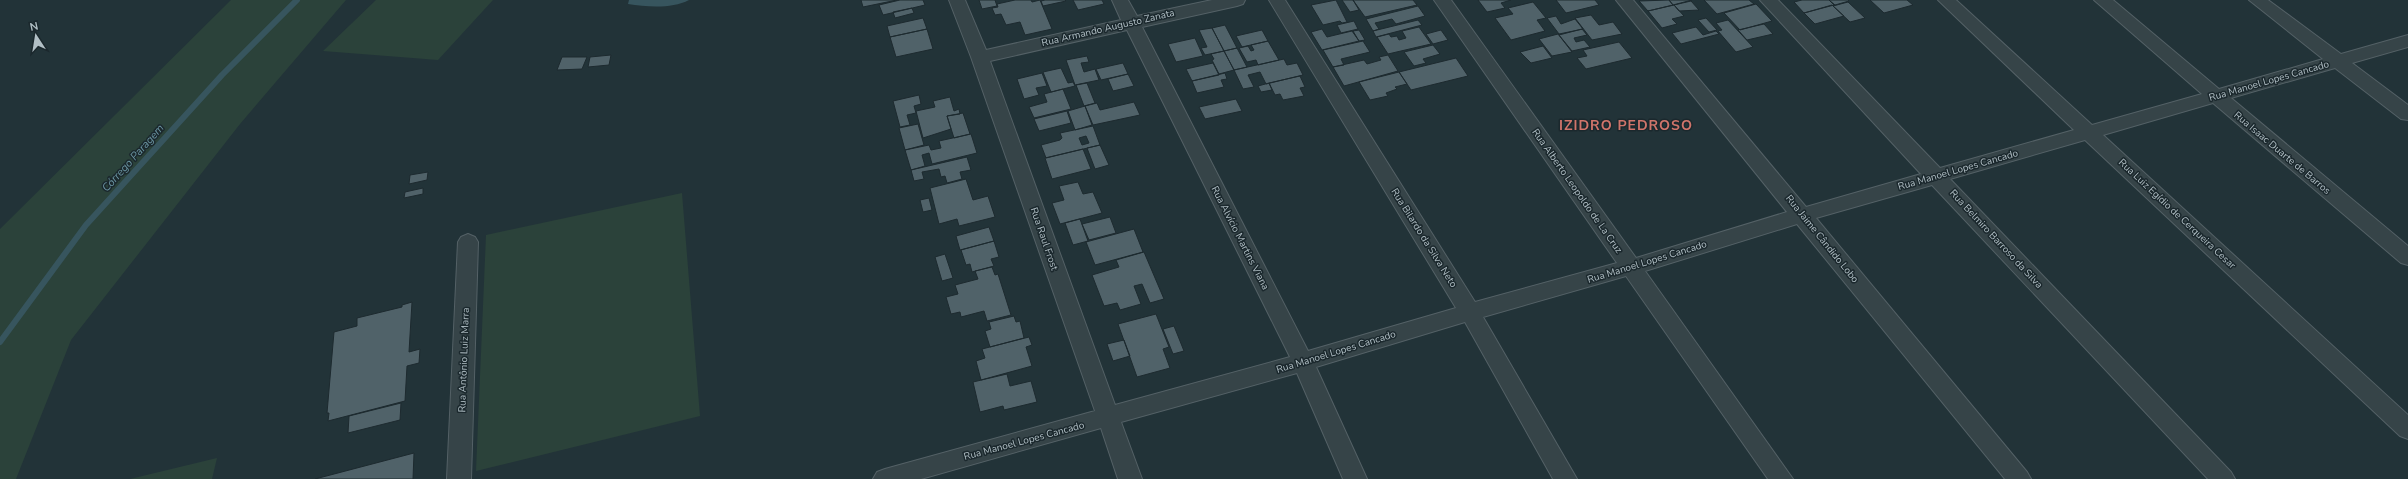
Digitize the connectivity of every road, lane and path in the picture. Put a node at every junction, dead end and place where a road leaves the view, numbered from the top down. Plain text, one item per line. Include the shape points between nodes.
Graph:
1 (957, 0) edge
2 (1120, 0) edge
3 (1237, 0) edge
4 (1277, 0) edge
5 (1442, 0) edge
6 (1624, 0) edge
7 (1768, 0) edge
8 (1946, 0) edge
9 (2102, 0) edge
10 (2257, 0) edge
11 (1131, 23) junction
12 (2408, 41) edge
13 (980, 57) junction
14 (2338, 61) junction
15 (2214, 96) junction
16 (2408, 114) edge
17 (2089, 133) junction
18 (1937, 177) junction
19 (1802, 215) junction
20 (468, 242) dead end
21 (2408, 257) edge
22 (1632, 267) junction
23 (1470, 312) junction
24 (1303, 362) junction
25 (1108, 418) junction
26 (2408, 429) edge
27 (893, 478) edge
28 (459, 479) edge
29 (1130, 479) edge
30 (1355, 479) edge
31 (1565, 479) edge
32 (1781, 479) edge
33 (2019, 479) edge
34 (2223, 479) edge

1 - 13 street, Rua Raul Frost
2 - 11 street, Rua Alvício Martins Viana
3 - 11 street, Rua Armando Augusto Zanata
4 - 23 street, Rua Bilardo da Silva Neto
5 - 22 street, Rua Alberto Leopoldo de La Cruz
6 - 19 street, Rua Jaime Cândido Lobo
7 - 18 street, Rua Belmiro Barroso da Silva
8 - 17 street, Rua Luiz Egídio de Cerqueira Cesar
9 - 15 street, Rua Isaac Duarte de Barros
10 - 14 street
11 - 13 street, Rua Armando Augusto Zanata
11 - 24 street, Rua Alvício Martins Viana
12 - 14 street, Rua Manoel Lopes Cancado
13 - 25 street, Rua Raul Frost
14 - 15 street, Rua Manoel Lopes Cancado
14 - 16 street
15 - 17 street, Rua Manoel Lopes Cancado
15 - 21 street, Rua Isaac Duarte de Barros
17 - 18 street, Rua Manoel Lopes Cancado
17 - 26 street, Rua Luiz Egídio de Cerqueira Cesar
18 - 19 street, Rua Manoel Lopes Cancado
18 - 34 street, Rua Belmiro Barroso da Silva
19 - 22 street, Rua Manoel Lopes Cancado
19 - 33 street, Rua Jaime Cândido Lobo
20 - 28 street, Rua Antônio Luiz Marra
22 - 23 street, Rua Manoel Lopes Cancado
22 - 32 street, Rua Alberto Leopoldo de La Cruz
23 - 24 street, Rua Manoel Lopes Cancado
23 - 31 street, Rua Bilardo da Silva Neto
24 - 25 street, Rua Manoel Lopes Cancado
24 - 30 street, Rua Alvício Martins Viana
25 - 27 street, Rua Manoel Lopes Cancado
25 - 29 street, Rua Raul Frost

